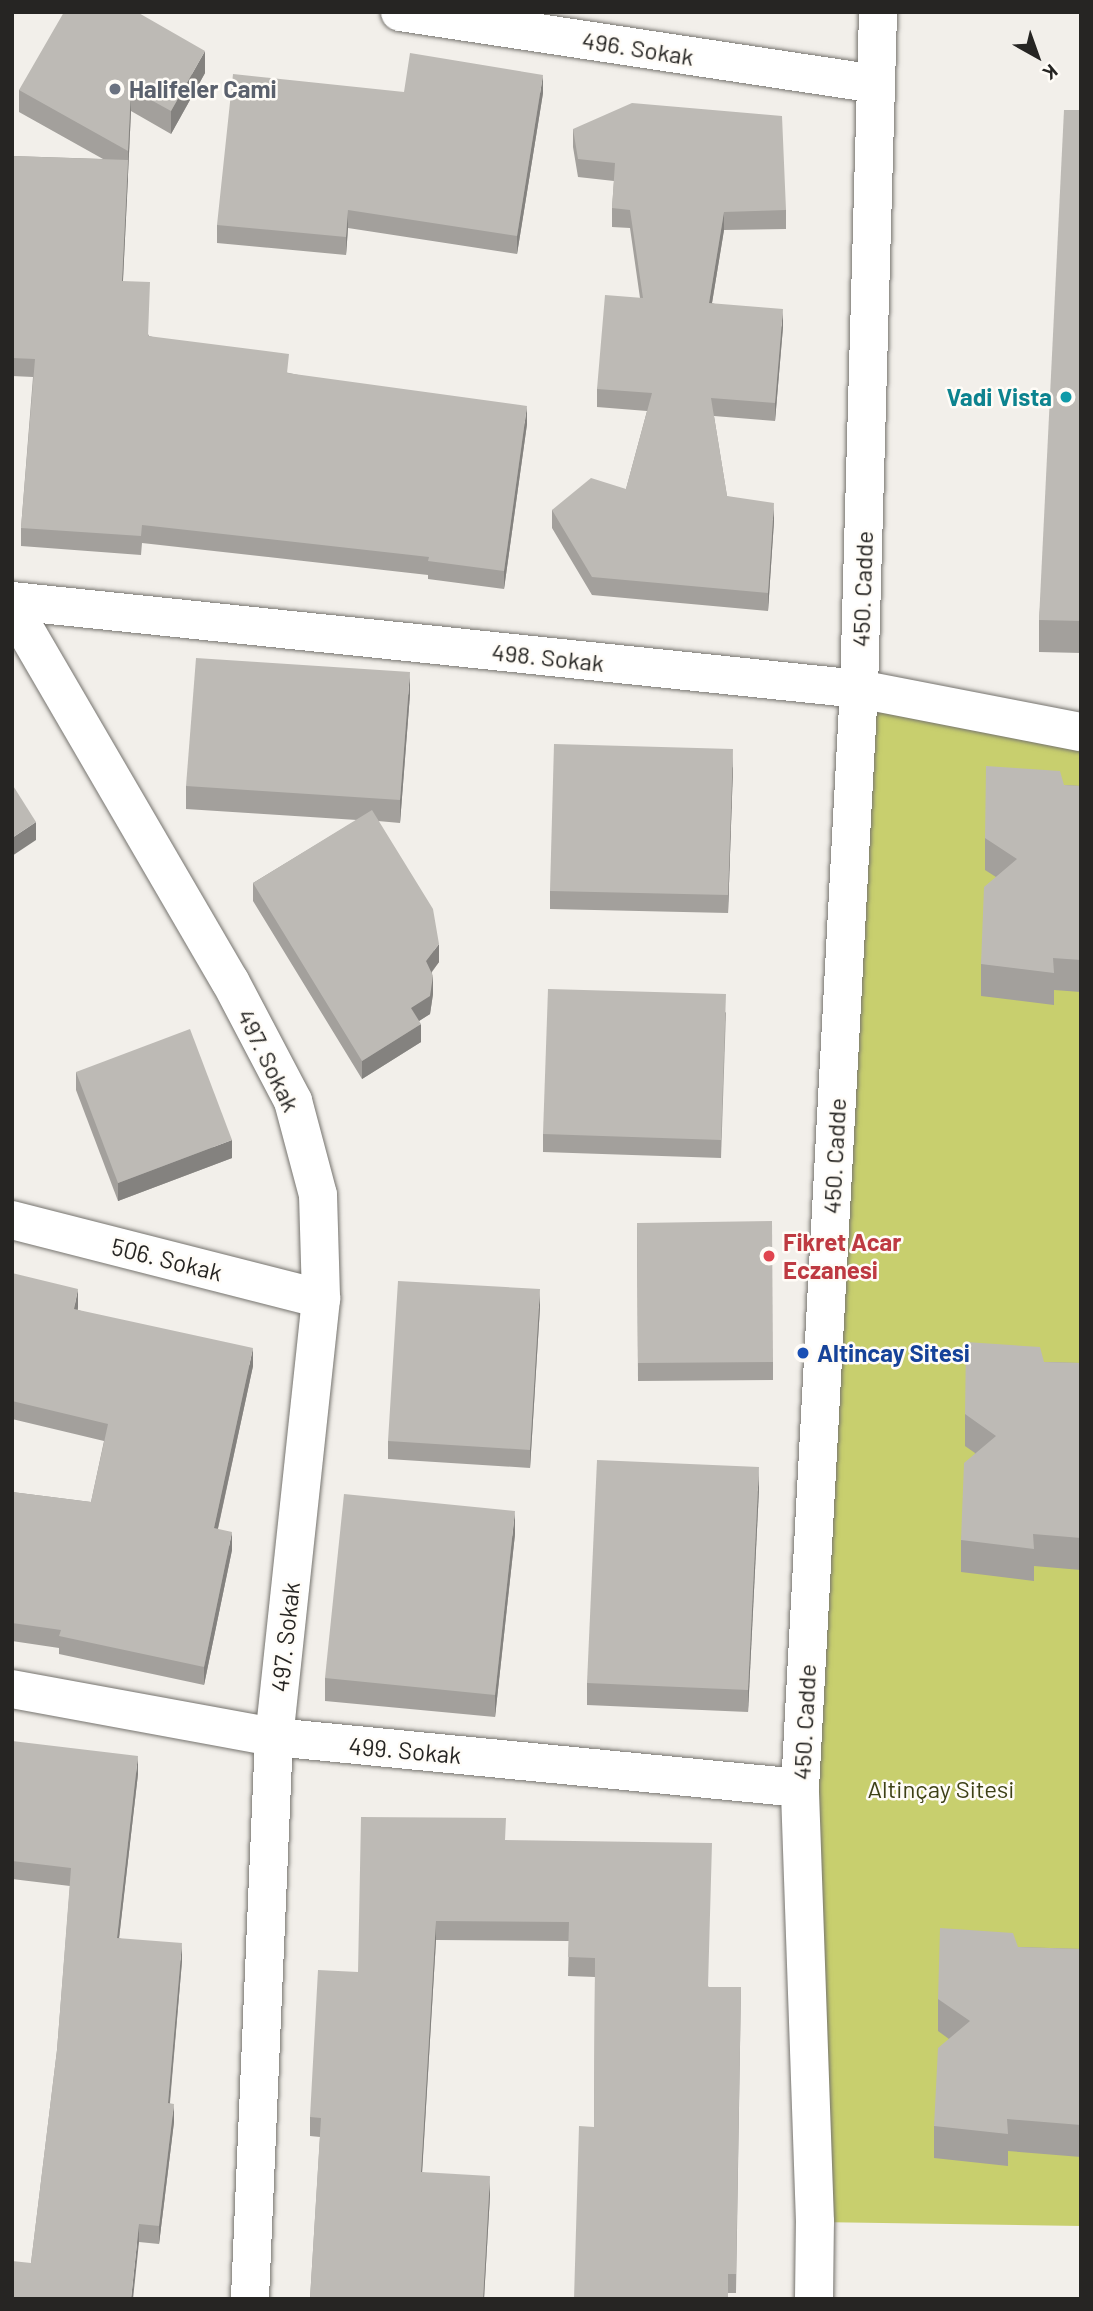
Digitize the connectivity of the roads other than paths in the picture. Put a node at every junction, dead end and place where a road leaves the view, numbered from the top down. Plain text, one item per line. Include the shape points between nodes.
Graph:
1 (400, 12) edge
2 (878, 12) edge
3 (876, 85) junction
4 (12, 601) edge
5 (12, 607) edge
6 (859, 689) junction
7 (1081, 732) edge
8 (12, 1220) edge
9 (321, 1299) junction
10 (12, 1689) edge
11 (274, 1737) junction
12 (800, 1788) junction
13 (250, 2299) edge
14 (814, 2299) edge

1 - 3 street, 496. Sokak
2 - 3 street, 450. Cadde
3 - 6 street, 450. Cadde
4 - 6 street, 498. Sokak
5 - 9 street, 497. Sokak via 230,981 293,1101 318,1195
6 - 7 street, 498. Sokak
6 - 12 street, 450. Cadde
8 - 9 street, 506. Sokak
9 - 11 street, 497. Sokak
10 - 11 street, 499. Sokak
11 - 12 street, 499. Sokak
11 - 13 street, 497. Sokak
12 - 14 street, 450. Cadde

